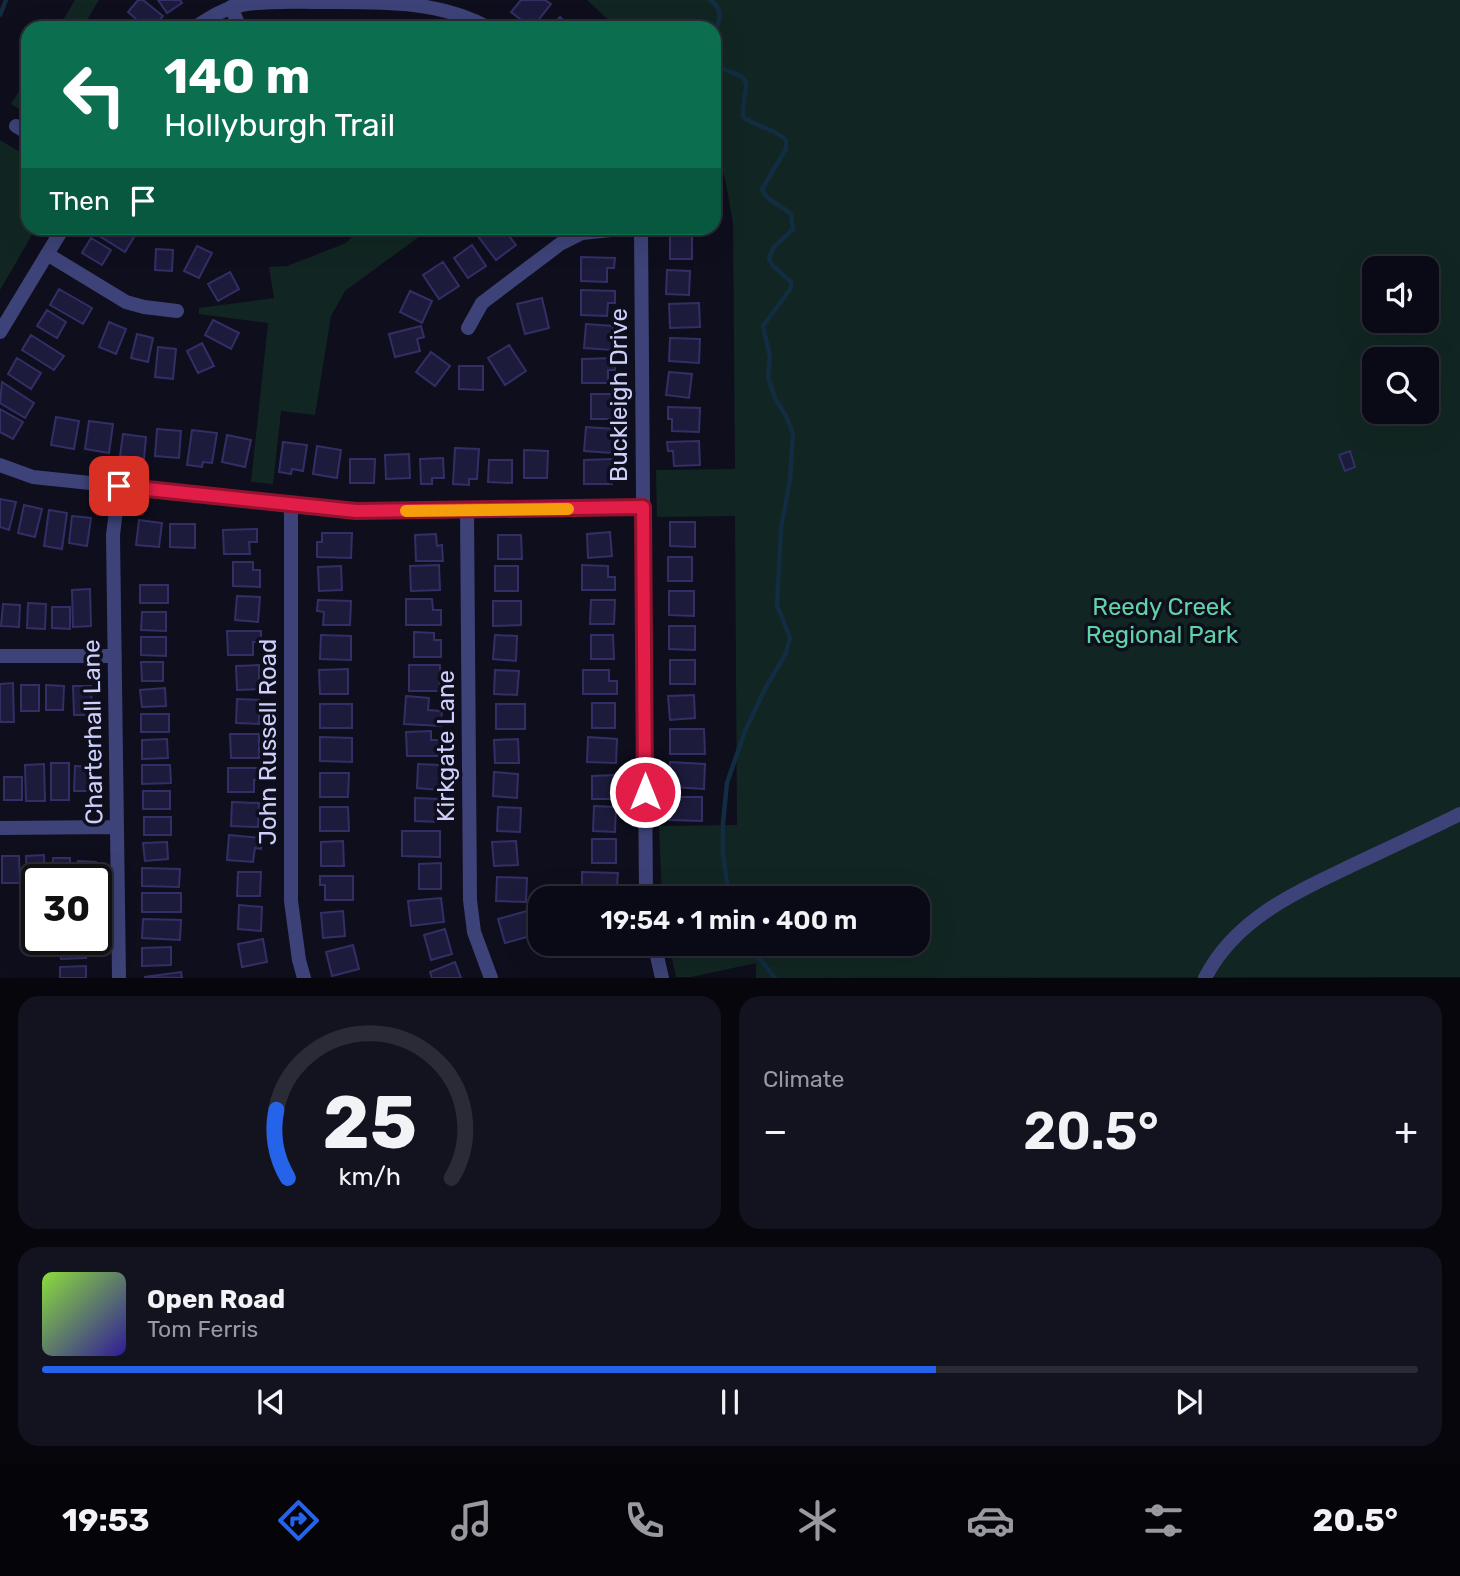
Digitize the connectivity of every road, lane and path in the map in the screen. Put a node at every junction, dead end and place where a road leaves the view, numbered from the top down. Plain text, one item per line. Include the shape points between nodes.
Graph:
1 (231, 7) junction
2 (205, 21) edge
3 (237, 21) edge
4 (478, 21) edge
5 (59, 235) edge
6 (578, 235) edge
7 (641, 235) edge
8 (47, 254) junction
9 (177, 311) dead end
10 (468, 328) dead end
11 (0, 332) edge
12 (0, 466) edge
13 (119, 486) junction
14 (291, 505) junction
15 (643, 507) junction
16 (467, 511) junction
17 (0, 656) edge
18 (115, 656) junction
19 (1460, 814) edge
20 (116, 827) junction
21 (0, 828) edge
22 (646, 886) edge
23 (657, 956) edge
24 (119, 978) edge
25 (304, 978) edge
26 (491, 978) edge
27 (662, 978) edge
28 (1205, 978) edge

1 - 2 street
1 - 3 street
1 - 4 street via 419,2
5 - 8 street
6 - 10 street via 482,303
7 - 15 street, Buckleigh Drive
8 - 9 street via 126,302
8 - 11 street
12 - 13 street via 33,477
13 - 14 street
13 - 18 street, Charterhall Lane via 113,535
14 - 16 street via 356,511
14 - 25 street, John Russell Road via 291,901
15 - 16 street
15 - 22 street, Buckleigh Drive
16 - 26 street, Kirkgate Lane via 470,900 474,932
17 - 18 street
18 - 20 street, Charterhall Lane
19 - 28 street via 1284,897 1248,924 1213,962
20 - 21 street
20 - 24 street, Charterhall Lane
23 - 27 street

